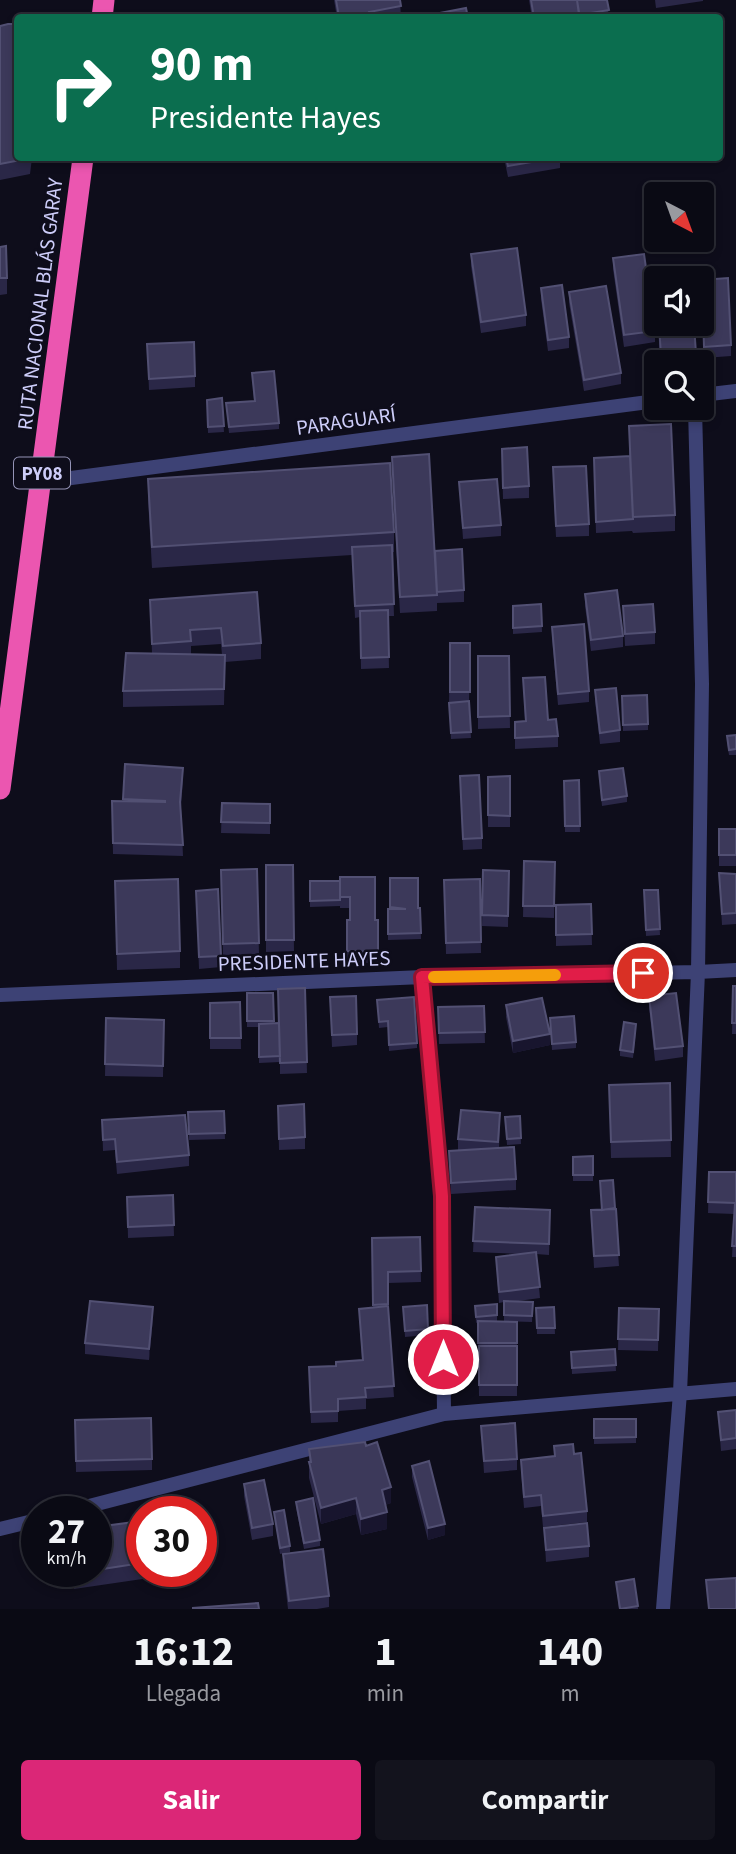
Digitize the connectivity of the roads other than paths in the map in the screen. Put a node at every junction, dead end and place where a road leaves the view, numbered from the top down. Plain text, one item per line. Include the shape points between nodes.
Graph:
1 (83, 161) edge
2 (736, 391) edge
3 (714, 394) edge
4 (644, 403) edge
5 (695, 420) edge
6 (41, 482) junction
7 (0, 789) edge
8 (736, 970) edge
9 (698, 972) junction
10 (422, 977) junction
11 (0, 995) edge
12 (736, 1389) edge
13 (680, 1393) junction
14 (444, 1413) junction
15 (112, 1500) edge
16 (21, 1524) edge
17 (0, 1529) edge
18 (663, 1609) edge

1 - 6 highway, RUTA NACIONAL BLÁS GARAY / PY08
2 - 3 street
4 - 6 street, PARAGUARÍ
5 - 9 street via 702,684
6 - 7 highway, RUTA NACIONAL BLÁS GARAY / PY08
8 - 9 street, PRESIDENTE HAYES
9 - 10 street, PRESIDENTE HAYES
9 - 13 street
10 - 11 street, PRESIDENTE HAYES
10 - 14 street via 442,1196
12 - 13 street
13 - 14 street
13 - 18 street
14 - 15 street
16 - 17 street

